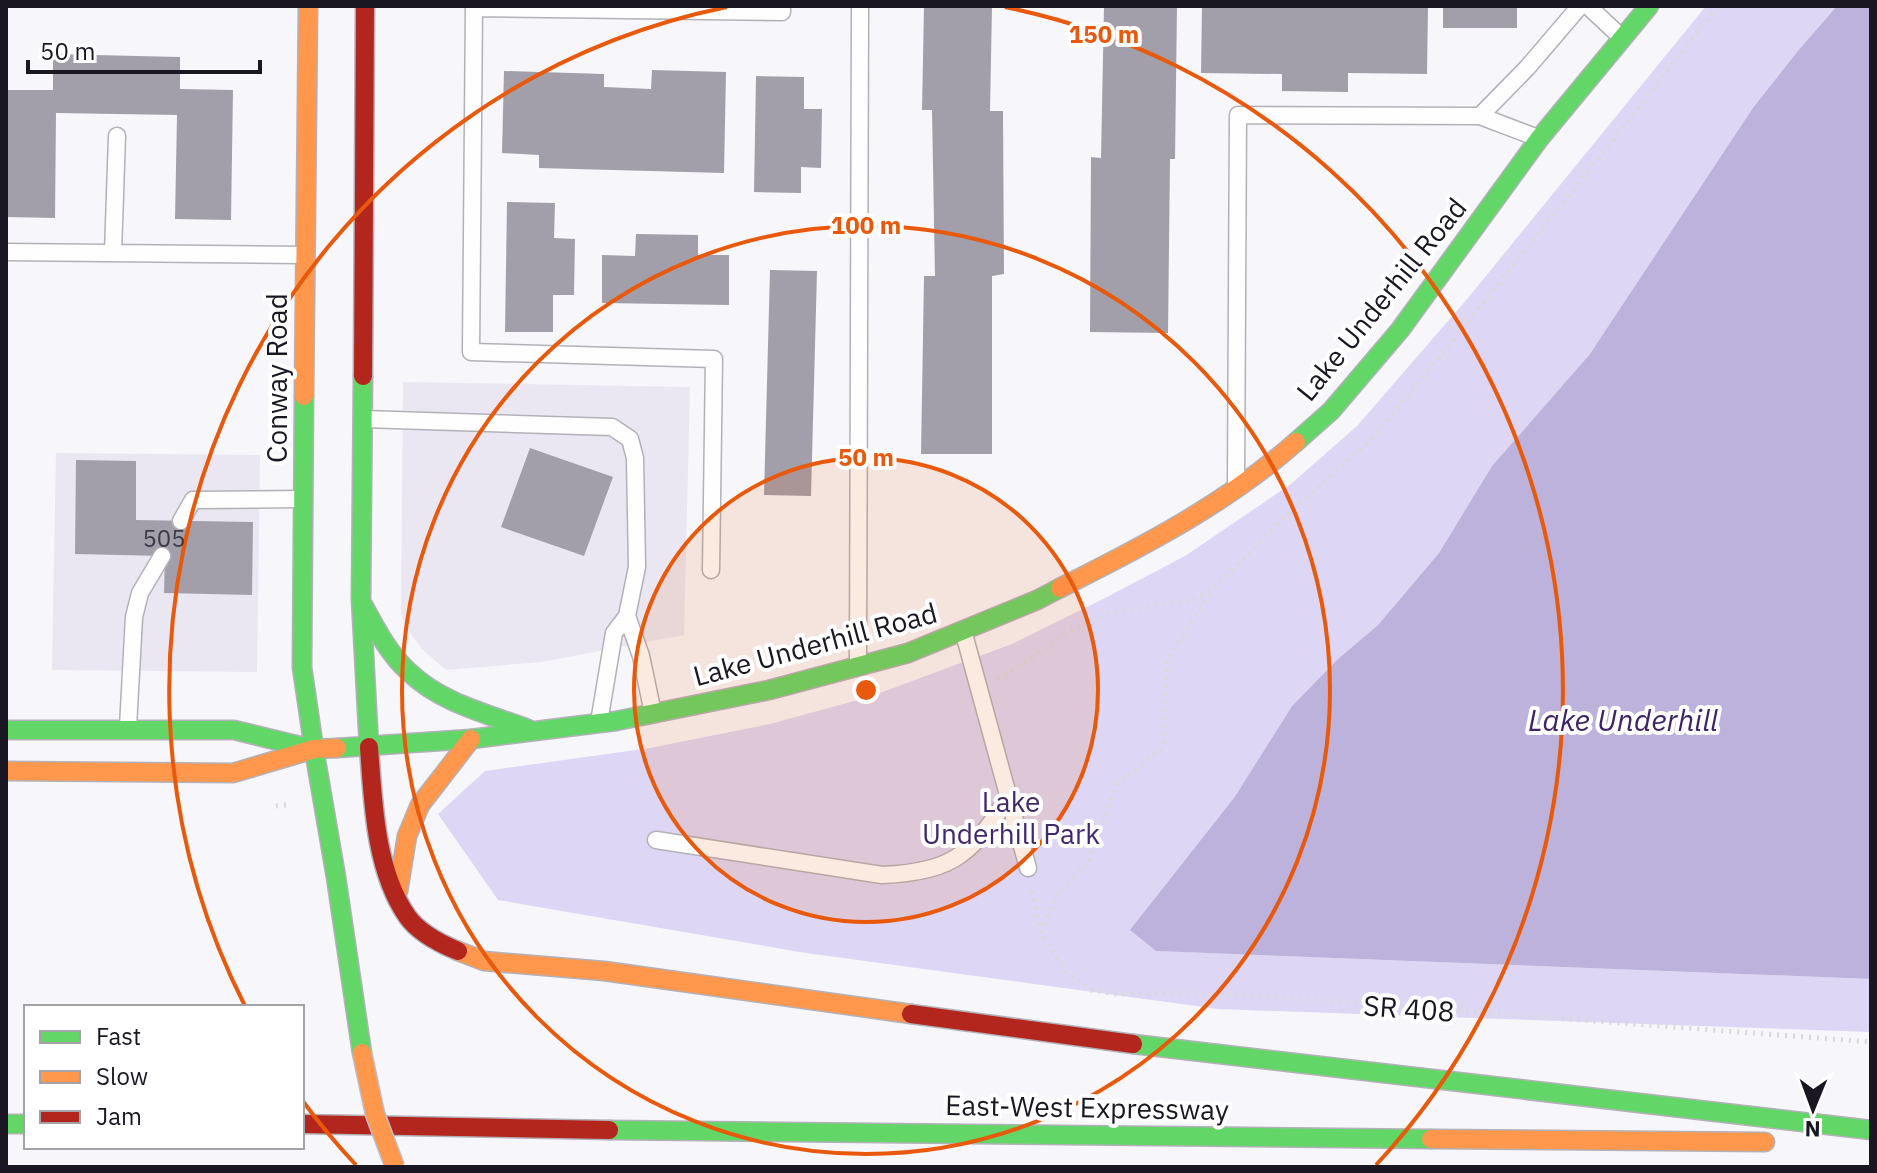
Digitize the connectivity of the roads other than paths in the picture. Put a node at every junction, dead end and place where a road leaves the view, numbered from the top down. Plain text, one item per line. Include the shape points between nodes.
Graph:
1 (308, 6) edge
2 (365, 6) edge
3 (782, 6) edge
4 (860, 6) edge
5 (1580, 6) edge
6 (1588, 6) edge
7 (1649, 6) edge
8 (474, 7) edge
9 (1622, 38) junction
10 (1480, 116) junction
11 (117, 136) dead end
12 (1539, 139) junction
13 (6, 252) edge
14 (113, 253) junction
15 (305, 255) junction
16 (362, 419) junction
17 (1236, 488) junction
18 (303, 499) junction
19 (181, 521) dead end
20 (162, 556) dead end
21 (711, 570) dead end
22 (361, 599) junction
23 (627, 616) junction
24 (963, 631) junction
25 (858, 667) junction
26 (654, 715) junction
27 (599, 723) junction
28 (6, 730) edge
29 (128, 730) junction
30 (535, 732) junction
31 (471, 739) junction
32 (369, 747) junction
33 (314, 749) junction
34 (6, 771) edge
35 (1008, 797) junction
36 (656, 840) dead end
37 (1028, 868) road end
38 (397, 897) junction
39 (304, 1124) edge
40 (1871, 1130) edge
41 (1776, 1142) dead end
42 (1824, 1143) dead end
43 (1871, 1143) edge
44 (395, 1167) edge

1 - 15 main road, Conway Road
2 - 16 main road
3 - 8 lane via 782,12
4 - 25 lane
5 - 10 lane
6 - 9 lane
7 - 9 main road, Lake Underhill Road
8 - 21 lane via 471,352 714,359
9 - 12 main road, Lake Underhill Road
10 - 12 lane
10 - 17 lane via 1238,115
11 - 14 lane
12 - 17 main road, Lake Underhill Road via 1351,388 1304,437
13 - 14 lane
14 - 15 lane
15 - 18 main road, Conway Road
16 - 22 main road
16 - 23 lane via 612,427 630,439 637,567
17 - 24 main road, Lake Underhill Road via 1102,567
18 - 19 lane via 193,500
18 - 33 main road, Conway Road via 302,667
20 - 29 lane via 140,593 134,617
22 - 30 main road via 376,631 417,680 449,699
22 - 32 main road
23 - 26 lane
23 - 27 lane via 614,633
24 - 25 main road, Lake Underhill Road
24 - 35 lane
25 - 26 main road, Lake Underhill Road
26 - 27 main road, Lake Underhill Road
27 - 30 main road, Lake Underhill Road
28 - 29 main road, Lake Underhill Road
29 - 33 main road, Lake Underhill Road via 234,730
30 - 31 main road, Lake Underhill Road
31 - 32 main road, Lake Underhill Road
31 - 38 main road via 420,805 407,836
32 - 33 main road, Lake Underhill Road
32 - 38 main road via 384,869
33 - 34 main road, Lake Underhill Road via 233,773
33 - 44 main road, Conway Road, bridge via 362,1053 375,1114
35 - 36 lane via 959,856 912,874 882,875
35 - 37 lane
38 - 40 main road via 408,918 428,935 484,961 604,971 1075,1037
39 - 41 main road, East-West Expressway
42 - 43 main road

